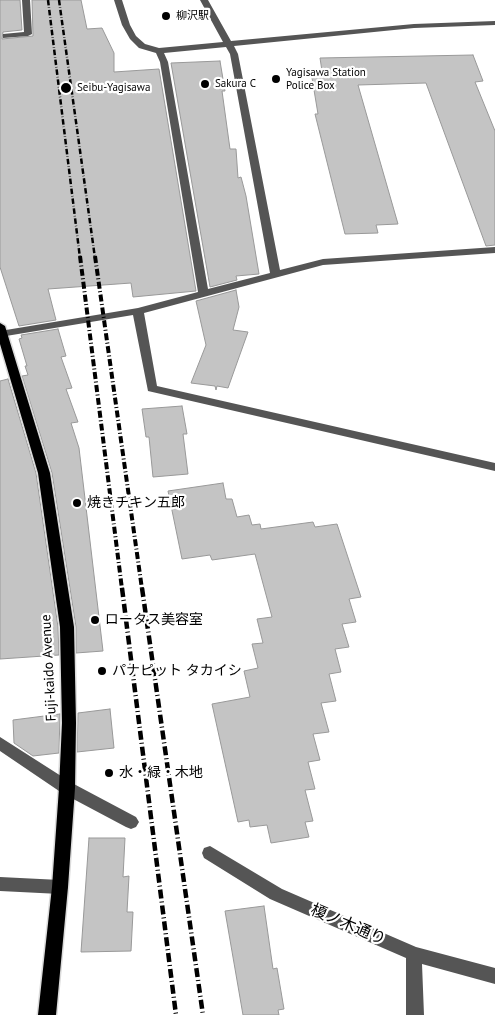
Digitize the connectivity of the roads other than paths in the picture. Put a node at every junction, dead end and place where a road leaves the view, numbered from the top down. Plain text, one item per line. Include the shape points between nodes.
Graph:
1 (26, 0) edge
2 (118, 0) edge
3 (204, 0) edge
4 (495, 22) edge
5 (6, 36) dead end
6 (227, 43) junction
7 (159, 51) junction
8 (495, 250) edge
9 (274, 274) junction
10 (204, 294) junction
11 (138, 311) junction
12 (0, 331) edge
13 (495, 467) edge
14 (0, 743) edge
15 (67, 788) junction
16 (130, 822) dead end
17 (210, 853) dead end
18 (0, 884) edge
19 (60, 887) junction
20 (414, 954) junction
21 (495, 976) edge
22 (47, 1015) edge
23 (415, 1015) edge

1 - 5 street via 28,34
2 - 7 street via 133,37 142,46
3 - 6 street
4 - 6 street
6 - 7 street
6 - 9 street via 234,54
7 - 10 street via 164,62
8 - 9 street via 323,262
9 - 10 street
10 - 11 street
11 - 12 street
11 - 13 street via 152,388
12 - 15 main road, Fuji-kaido Avenue via 44,473 65,617 69,723
14 - 15 street
15 - 16 street
15 - 19 main road, Fuji-kaido Avenue
17 - 20 street, 榎ノ木通り via 276,894
18 - 19 street
19 - 22 main road, Fuji-kaido Avenue
20 - 21 street, 榎ノ木通り
20 - 23 street

